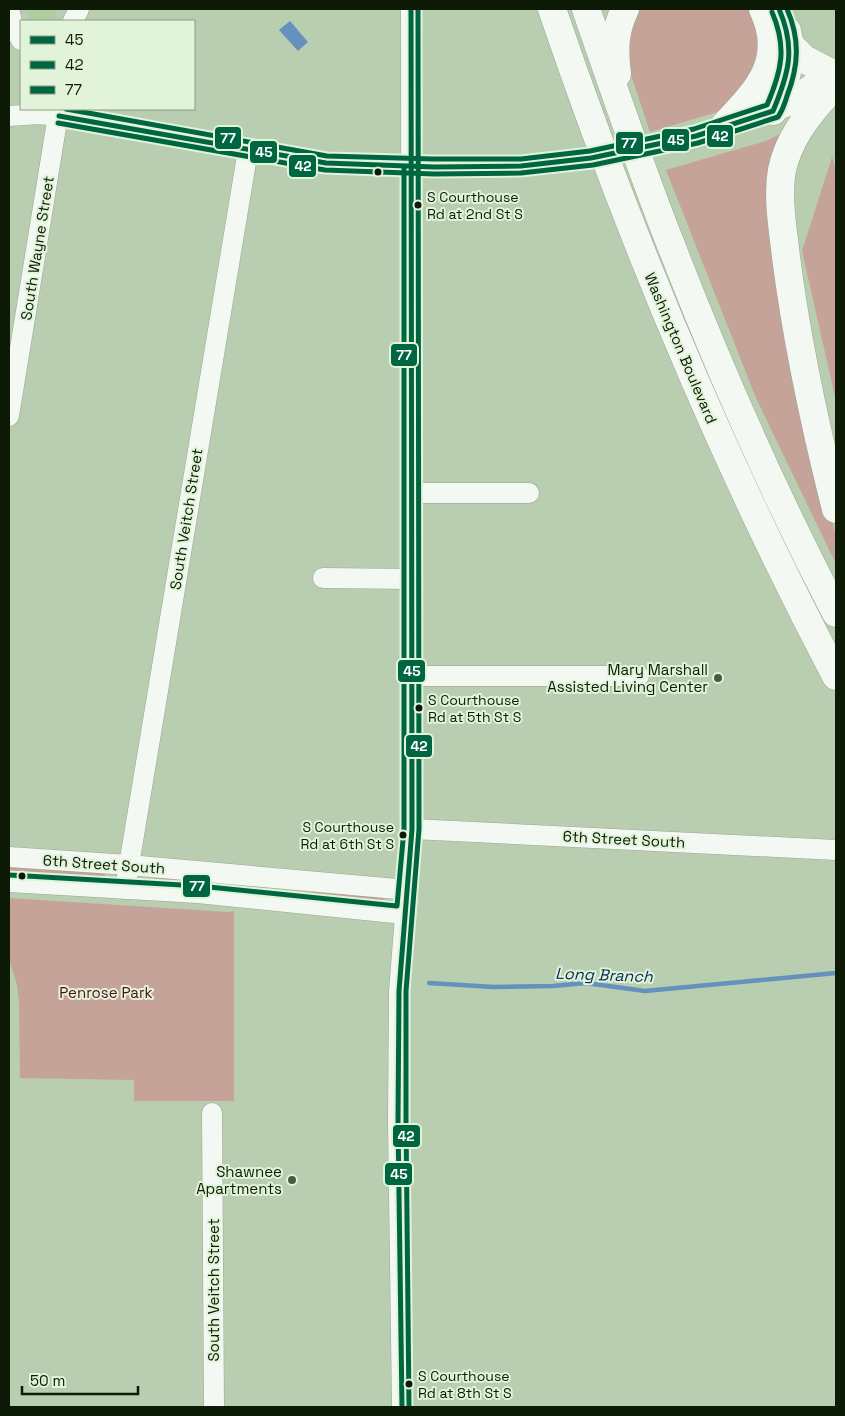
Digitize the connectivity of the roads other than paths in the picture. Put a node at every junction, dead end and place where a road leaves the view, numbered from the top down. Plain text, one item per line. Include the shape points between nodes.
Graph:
1 (10, 9) edge
2 (410, 9) edge
3 (552, 9) edge
4 (586, 9) edge
5 (625, 9) edge
6 (763, 9) edge
7 (779, 9) edge
8 (20, 38) edge
9 (790, 45) junction
10 (832, 82) edge
11 (620, 108) junction
12 (774, 111) junction
13 (59, 112) edge
14 (9, 116) edge
15 (722, 128) junction
16 (248, 150) junction
17 (412, 167) junction
18 (9, 416) edge
19 (412, 493) junction
20 (529, 493) dead end
21 (836, 509) edge
22 (323, 578) dead end
23 (412, 579) junction
24 (836, 613) edge
25 (413, 676) junction
26 (639, 676) dead end
27 (836, 676) edge
28 (412, 829) junction
29 (836, 850) edge
30 (9, 857) edge
31 (129, 865) junction
32 (9, 882) edge
33 (124, 889) junction
34 (408, 890) junction
35 (404, 914) junction
36 (212, 1113) dead end
37 (214, 1407) edge
38 (402, 1407) edge

1 - 8 street via 13,26
2 - 17 street
3 - 27 highway, Washington Boulevard via 617,192 680,347 749,501
4 - 11 highway, Washington Boulevard
5 - 11 highway via 614,48
6 - 15 highway via 772,35 770,63 762,82
7 - 9 highway
9 - 10 highway
9 - 12 highway via 787,76
10 - 12 street
10 - 21 highway via 792,143 782,171 780,201 802,358
11 - 24 highway, Washington Boulevard via 668,240 729,388
12 - 15 street
13 - 14 street
13 - 16 street
13 - 18 street, South Wayne Street
15 - 17 street, bridge via 599,157 536,165
16 - 17 street via 326,163
16 - 31 street, South Veitch Street
17 - 19 street
19 - 20 street
19 - 23 street
22 - 23 street
23 - 25 street
25 - 26 street
25 - 28 street
28 - 29 street, 6th Street South
28 - 34 street
30 - 31 street, 6th Street South
31 - 33 street, South Veitch Street
31 - 34 street, 6th Street South
32 - 33 street, 6th Street South
33 - 35 street, 6th Street South via 198,893
34 - 35 street
35 - 38 street via 398,1014
36 - 37 street, South Veitch Street

